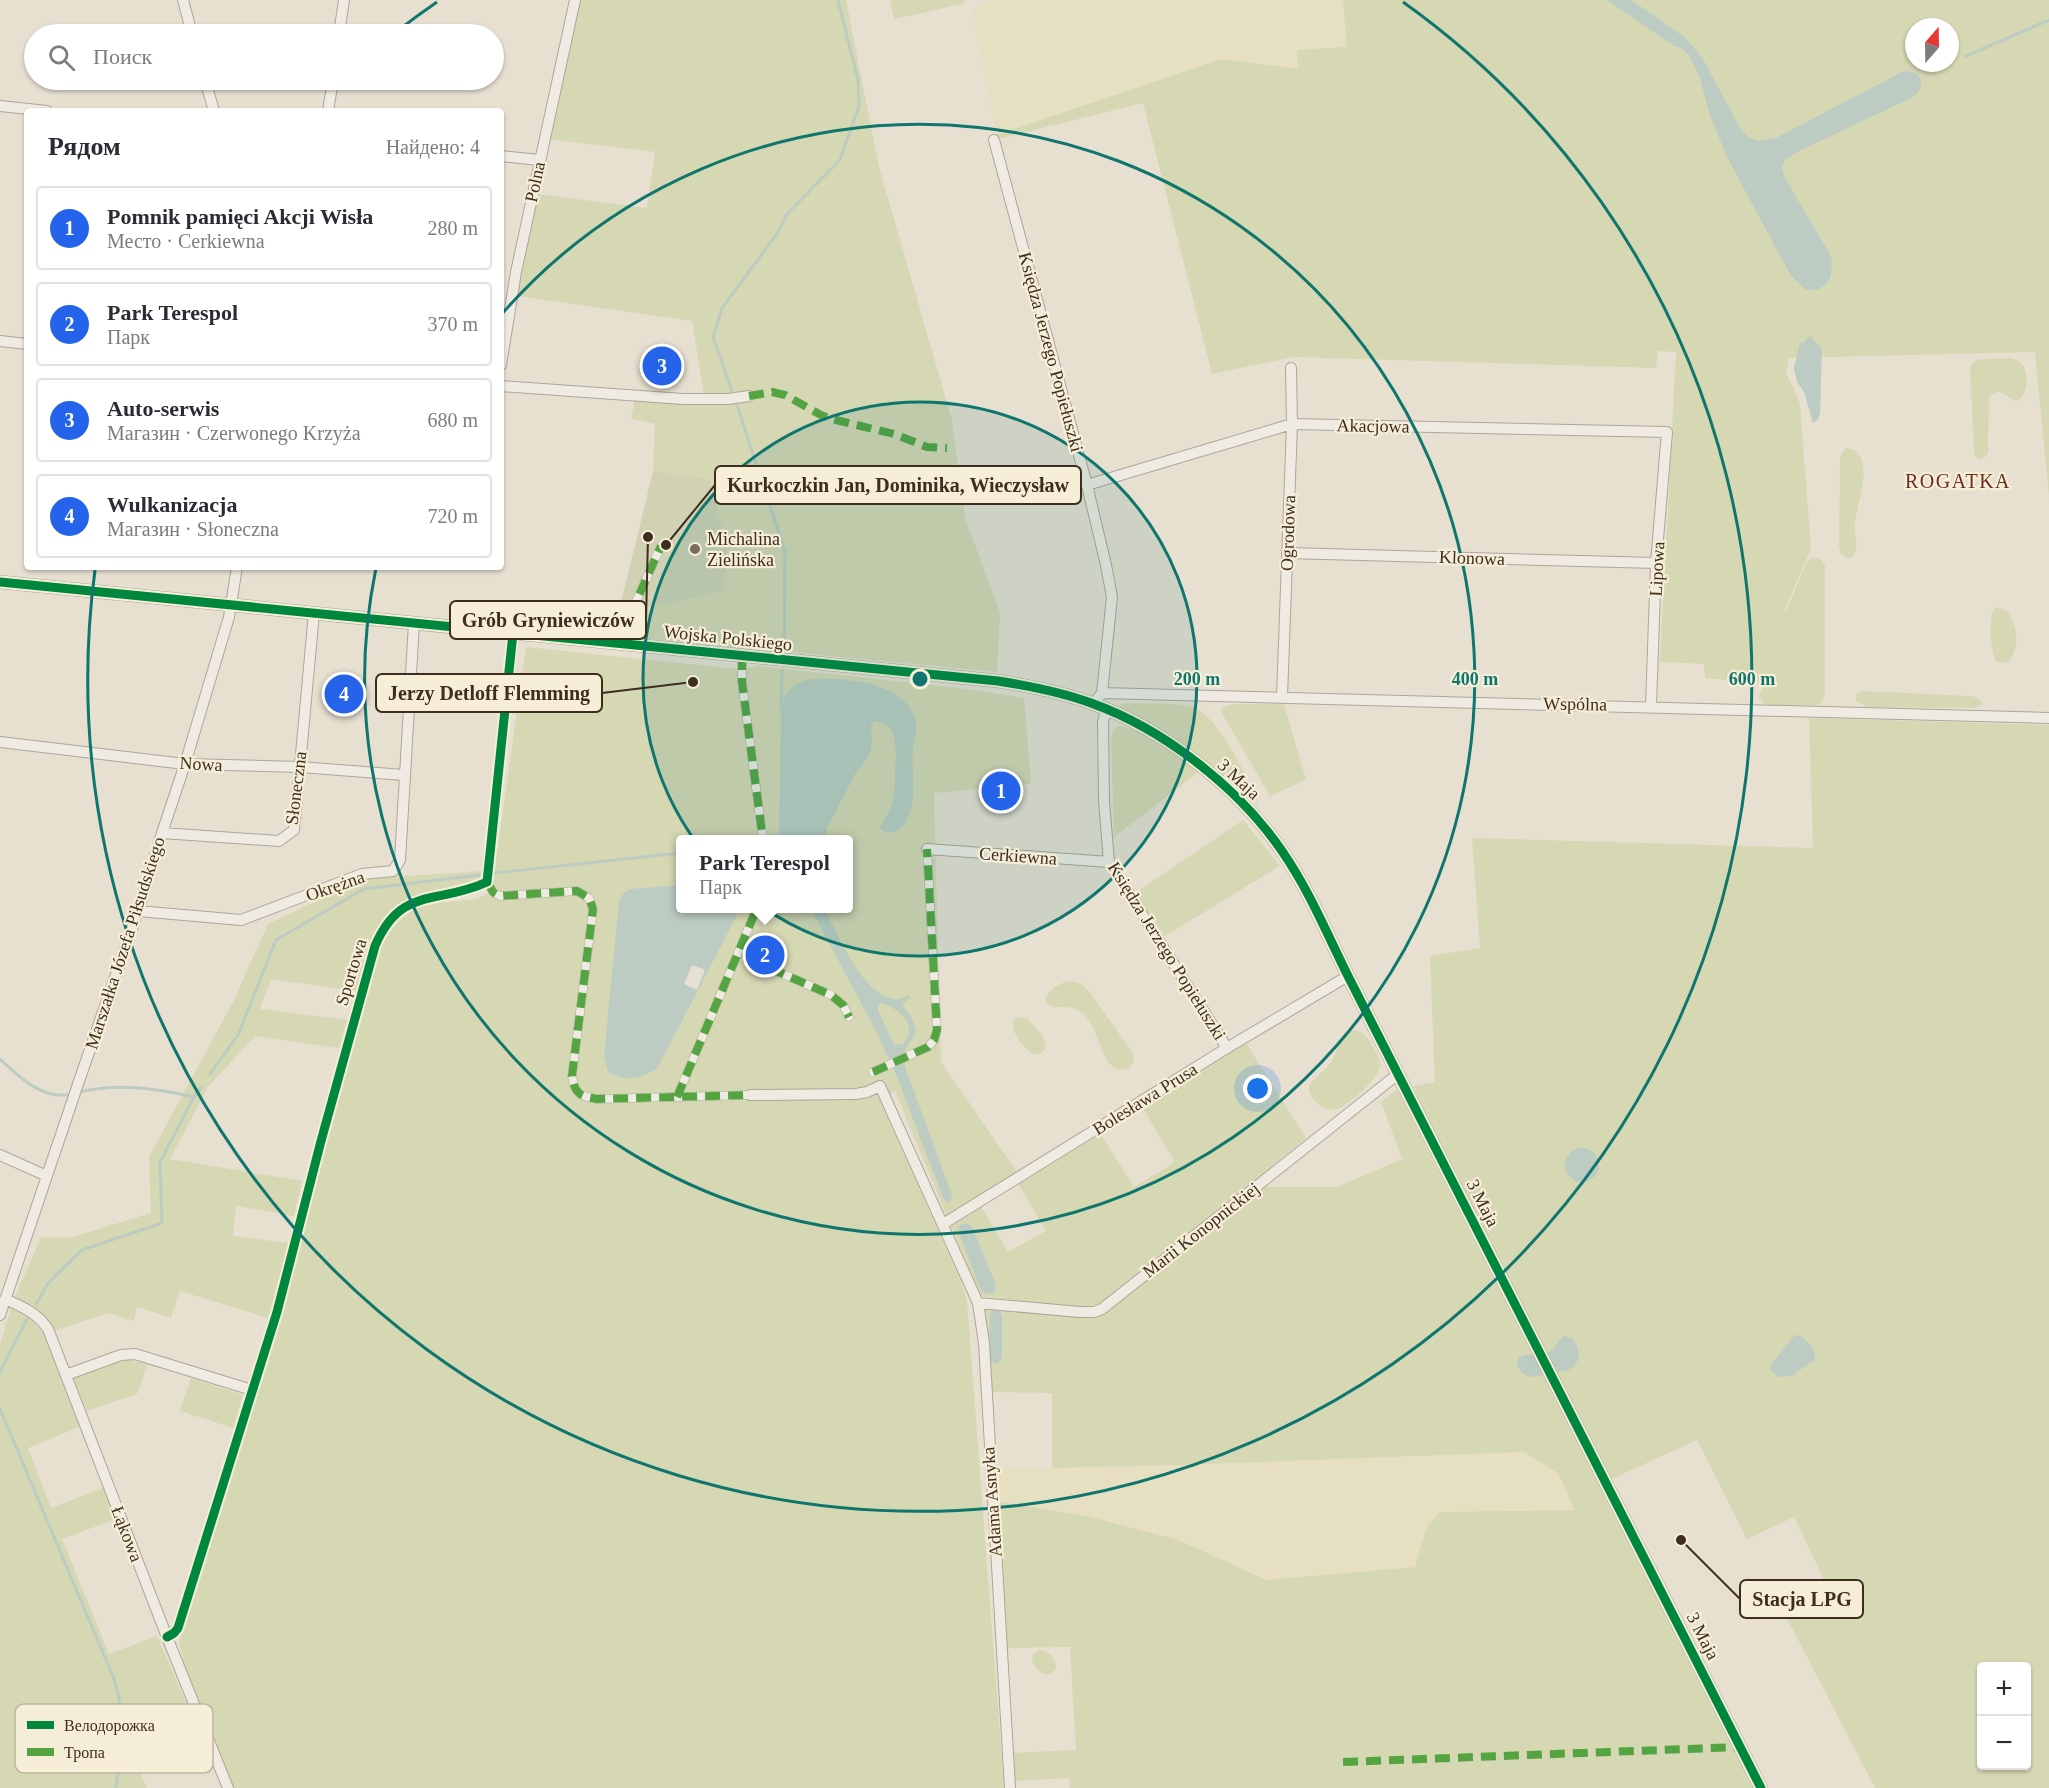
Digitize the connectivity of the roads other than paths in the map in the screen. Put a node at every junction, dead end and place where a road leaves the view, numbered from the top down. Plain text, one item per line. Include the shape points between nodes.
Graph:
1 (183, 0) edge
2 (344, 0) edge
3 (575, 0) edge
4 (189, 24) edge
5 (340, 24) edge
6 (208, 90) edge
7 (331, 90) edge
8 (0, 106) edge
9 (213, 108) edge
10 (328, 108) edge
11 (24, 109) edge
12 (994, 140) dead end
13 (504, 156) edge
14 (539, 160) junction
15 (0, 341) edge
16 (24, 344) edge
17 (504, 346) edge
18 (1291, 369) dead end
19 (504, 386) edge
20 (749, 396) dead end
21 (1292, 424) junction
22 (1667, 432) joint
23 (1087, 485) junction
24 (661, 546) dead end
25 (1287, 553) junction
26 (1656, 563) junction
27 (237, 570) edge
28 (0, 582) edge
29 (232, 605) junction
30 (314, 613) junction
31 (630, 615) dead end
32 (414, 623) junction
33 (513, 633) junction
34 (742, 655) junction
35 (1102, 693) junction
36 (1282, 698) junction
37 (1093, 704) junction
38 (1651, 706) junction
39 (1106, 710) junction
40 (2049, 718) edge
41 (0, 742) edge
42 (185, 764) junction
43 (300, 767) junction
44 (404, 775) junction
45 (162, 833) junction
46 (762, 835) edge
47 (927, 849) joint
48 (1109, 862) junction
49 (487, 882) junction
50 (138, 911) junction
51 (755, 913) edge
52 (749, 959) dead end
53 (1348, 976) junction
54 (849, 1017) dead end
55 (1227, 1048) junction
56 (873, 1072) dead end
57 (1398, 1074) junction
58 (750, 1095) joint
59 (677, 1097) junction
60 (0, 1155) edge
61 (47, 1176) junction
62 (944, 1224) junction
63 (5, 1299) junction
64 (978, 1303) junction
65 (0, 1315) edge
66 (66, 1375) junction
67 (252, 1390) junction
68 (167, 1637) junction
69 (194, 1704) edge
70 (213, 1751) edge
71 (228, 1788) edge
72 (1010, 1788) edge
73 (1761, 1788) edge

1 - 4 street
2 - 5 street
3 - 14 street, Polna
6 - 9 street
7 - 10 street
8 - 11 street
12 - 23 street, Księdza Jerzego Popiełuszki
13 - 14 street
14 - 17 street, Polna
15 - 16 street
18 - 21 street, Ogrodowa
19 - 20 street via 683,399
21 - 22 street, Akacjowa
21 - 23 street, Akacjowa
21 - 25 street, Ogrodowa
22 - 26 street, Lipowa
23 - 35 street, Księdza Jerzego Popiełuszki via 1112,597
24 - 31 street
25 - 26 street, Klonowa
25 - 36 street, Ogrodowa
26 - 38 street, Lipowa
27 - 29 street, Marszałka Józefa Piłsudskiego
28 - 29 street, Wojska Polskiego
29 - 30 street, Wojska Polskiego
29 - 42 street, Marszałka Józefa Piłsudskiego
30 - 32 street, Wojska Polskiego
30 - 43 street, Słoneczna
32 - 33 street, Wojska Polskiego
32 - 44 street, Okrężna
33 - 34 street, Wojska Polskiego
33 - 49 street
34 - 37 street, Wojska Polskiego via 998,681
34 - 46 street via 742,682
35 - 36 street, Wspólna
35 - 37 street
36 - 38 street, Wspólna
37 - 39 street, 3 Maja
38 - 40 street, Wspólna
39 - 48 street, Księdza Jerzego Popiełuszki via 1104,789
39 - 53 street, 3 Maja via 1188,757 1249,811 1282,850
41 - 42 street, Nowa
42 - 43 street, Nowa
42 - 45 street, Marszałka Józefa Piłsudskiego
43 - 44 street, Nowa
43 - 45 street, Słoneczna via 294,831 279,841
44 - 50 street, Okrężna via 400,860 393,871 362,874 241,920
45 - 50 street, Marszałka Józefa Piłsudskiego
47 - 48 street, Cerkiewna
47 - 56 street via 937,1030 928,1047
48 - 55 street, Księdza Jerzego Popiełuszki
49 - 59 street via 500,897 577,891 589,898 594,909 572,1076 574,1088 583,1097 597,1099
49 - 67 street, Sportowa via 411,903 393,916 380,935
50 - 61 street, Marszałka Józefa Piłsudskiego
51 - 59 street
52 - 54 street via 831,995
53 - 55 street, Bolesława Prusa
53 - 57 street, 3 Maja
55 - 62 street, Bolesława Prusa
57 - 64 street, Marii Konopnickiej via 1102,1309 1080,1312
57 - 73 street, 3 Maja
58 - 59 street
58 - 62 street, Adama Asnyka via 856,1094 880,1086
60 - 61 street
61 - 63 street, Marszałka Józefa Piłsudskiego
62 - 64 street, Adama Asnyka
63 - 65 street, Marszałka Józefa Piłsudskiego
63 - 66 street, Łąkowa via 40,1319 48,1329
64 - 72 street, Adama Asnyka via 984,1343
66 - 67 street via 135,1354
66 - 68 street, Łąkowa
67 - 68 street, Sportowa via 178,1628
68 - 69 street, Łąkowa
70 - 71 street, Łąkowa

